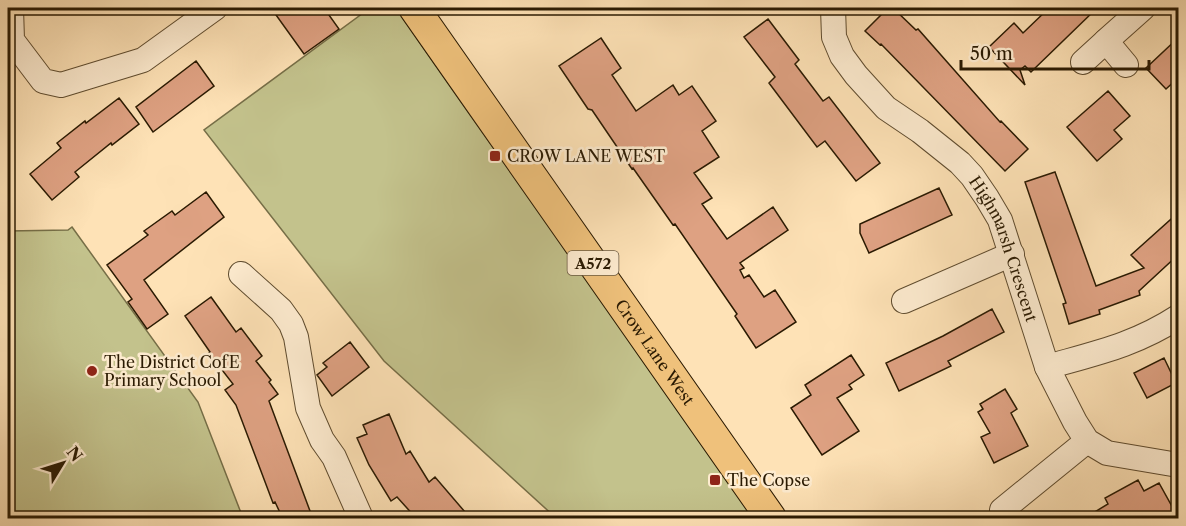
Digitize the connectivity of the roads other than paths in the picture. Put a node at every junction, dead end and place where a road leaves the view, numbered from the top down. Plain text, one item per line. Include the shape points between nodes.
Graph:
1 (12, 8) edge
2 (215, 8) edge
3 (414, 8) edge
4 (833, 8) edge
5 (1143, 8) edge
6 (1106, 41) junction
7 (1083, 62) dead end
8 (1126, 65) dead end
9 (1012, 255) junction
10 (239, 269) dead end
11 (904, 301) dead end
12 (1179, 317) edge
13 (1047, 367) junction
14 (1087, 441) junction
15 (1179, 465) edge
16 (1002, 510) dead end
17 (361, 519) edge
18 (771, 519) edge

1 - 2 street via 12,40 43,81 61,85 143,60
3 - 18 main road, Crow Lane West / A572
4 - 9 street, Highmarsh Crescent via 834,37 842,56 886,108 948,153 972,176 1000,220
5 - 6 street
6 - 7 street
6 - 8 street
9 - 11 street
9 - 13 street, Highmarsh Crescent
10 - 17 street via 291,324 308,408
12 - 13 street via 1124,345
13 - 14 street, Highmarsh Crescent
14 - 15 street via 1107,453
14 - 16 street

